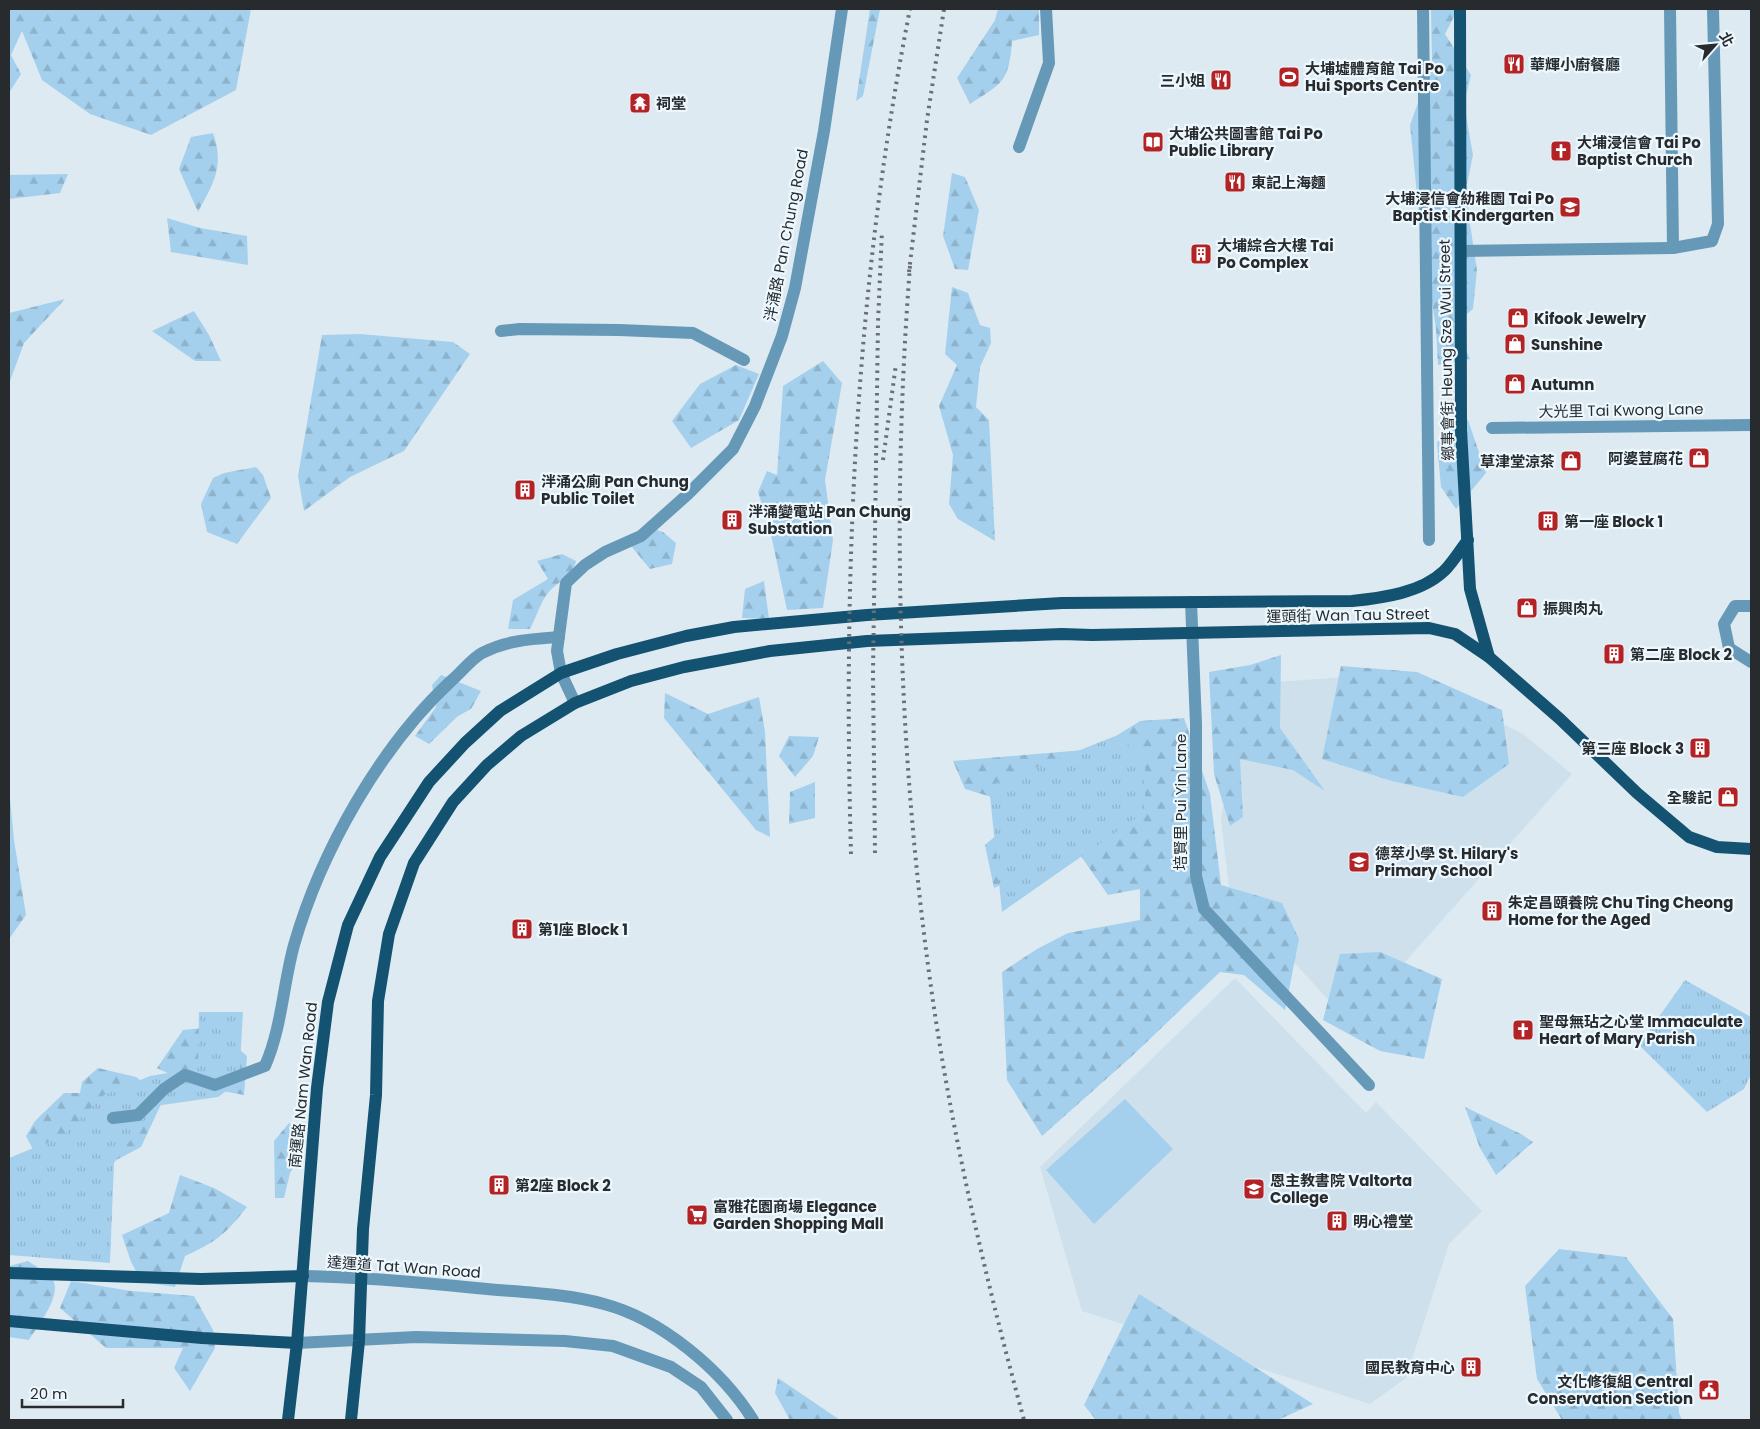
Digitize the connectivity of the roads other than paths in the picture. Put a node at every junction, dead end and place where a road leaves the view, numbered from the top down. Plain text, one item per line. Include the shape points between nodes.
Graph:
1 (842, 9) edge
2 (1046, 9) edge
3 (1423, 9) edge
4 (1460, 9) edge
5 (1670, 9) edge
6 (1713, 9) edge
7 (1019, 147) dead end
8 (1673, 248) junction
9 (1460, 251) junction
10 (501, 331) dead end
11 (744, 360) dead end
12 (1751, 425) edge
13 (1492, 428) dead end
14 (1429, 540) dead end
15 (1468, 540) junction
16 (1191, 602) junction
17 (1751, 606) edge
18 (867, 615) joint
19 (1193, 634) junction
20 (559, 638) junction
21 (1489, 657) junction
22 (1751, 662) edge
23 (560, 672) junction
24 (575, 703) junction
25 (1751, 849) edge
26 (1369, 1085) dead end
27 (113, 1118) dead end
28 (9, 1273) edge
29 (303, 1276) junction
30 (361, 1277) junction
31 (9, 1321) edge
32 (359, 1341) junction
33 (297, 1343) junction
34 (288, 1420) edge
35 (351, 1420) edge
36 (727, 1420) edge
37 (753, 1420) edge

1 - 20 street, 泮涌路 Pan Chung Road via 824,131 795,288 782,336 755,406 734,450 688,494 641,536 605,552 566,583
2 - 7 street via 1048,63
3 - 14 street
4 - 9 main road, 鄉事會街 Heung Sze Wui Street
5 - 8 street
6 - 8 street via 1718,224 1712,241
8 - 9 street
9 - 15 main road, 鄉事會街 Heung Sze Wui Street via 1461,430
10 - 11 street via 693,333
12 - 13 street, 大光里 Tai Kwong Lane
15 - 16 main road, 運頭街 Wan Tau Street via 1443,571 1420,586 1383,598
15 - 21 main road, 鄉事會街 Heung Sze Wui Street via 1470,589
16 - 18 main road, 運頭街 Wan Tau Street via 1062,603
16 - 19 street, 培賢里 Pui Yin Lane
17 - 22 street via 1735,606 1724,624 1729,648
18 - 23 main road, 南運路 Nam Wan Road via 734,627 660,643
19 - 21 main road, 運頭街 Wan Tau Street via 1429,628 1455,634
19 - 24 main road, 運頭街 Wan Tau Street via 1062,634 867,641 770,651 684,667 631,681
19 - 26 street, 培賢里 Pui Yin Lane via 1196,876 1204,909
20 - 23 street, 泮涌路 Pan Chung Road
20 - 27 street via 520,639 481,654 426,705 360,795 314,887 294,946 275,1043 265,1066 215,1084 185,1075 138,1115
21 - 25 main road, 運頭街 Wan Tau Street via 1689,837 1717,847
23 - 24 street, 泮涌路 Pan Chung Road
23 - 29 main road, 南運路 Nam Wan Road via 500,712 429,782 380,856 348,925 328,1002 317,1088
24 - 30 main road via 522,736 487,765 453,802 414,863 389,934 378,1001 376,1095
28 - 29 main road, 達運道 Tat Wan Road via 201,1279
29 - 30 street, 達運道 Tat Wan Road
29 - 33 main road, 南運路 Nam Wan Road
30 - 32 main road
30 - 37 street, 達運道 Tat Wan Road via 604,1304 645,1321 689,1349
31 - 33 main road
32 - 33 street
32 - 35 main road
32 - 36 street via 416,1336 564,1341 613,1346 671,1367 701,1387
33 - 34 main road, 南運路 Nam Wan Road

